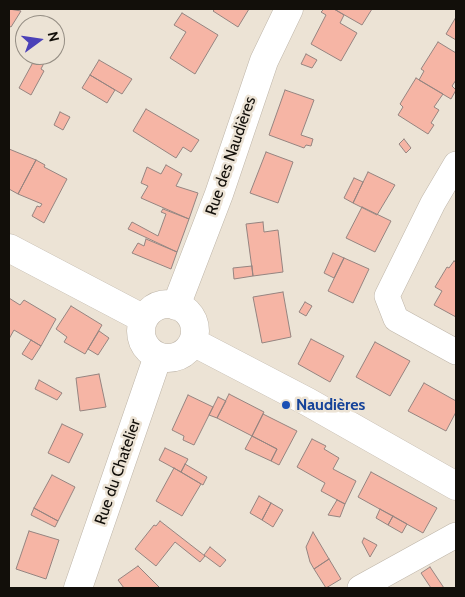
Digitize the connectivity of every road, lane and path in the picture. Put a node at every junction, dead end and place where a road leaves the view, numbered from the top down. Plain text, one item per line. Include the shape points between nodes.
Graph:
1 (289, 9) edge
2 (456, 164) edge
3 (9, 248) edge
4 (176, 306) junction
5 (144, 320) junction
6 (193, 342) junction
7 (456, 352) edge
8 (158, 356) junction
9 (456, 486) edge
10 (456, 535) edge
11 (78, 588) edge
12 (360, 588) edge

1 - 4 street, Rue des Naudières via 264,61 219,194
2 - 7 street via 433,203 388,296 396,319
3 - 5 street
4 - 5 street via 157,306
4 - 6 street via 185,310 192,319 195,328
5 - 8 street via 144,342
6 - 8 street via 178,356
6 - 9 street via 308,402
8 - 11 street, Rue du Chatelier
10 - 12 street

